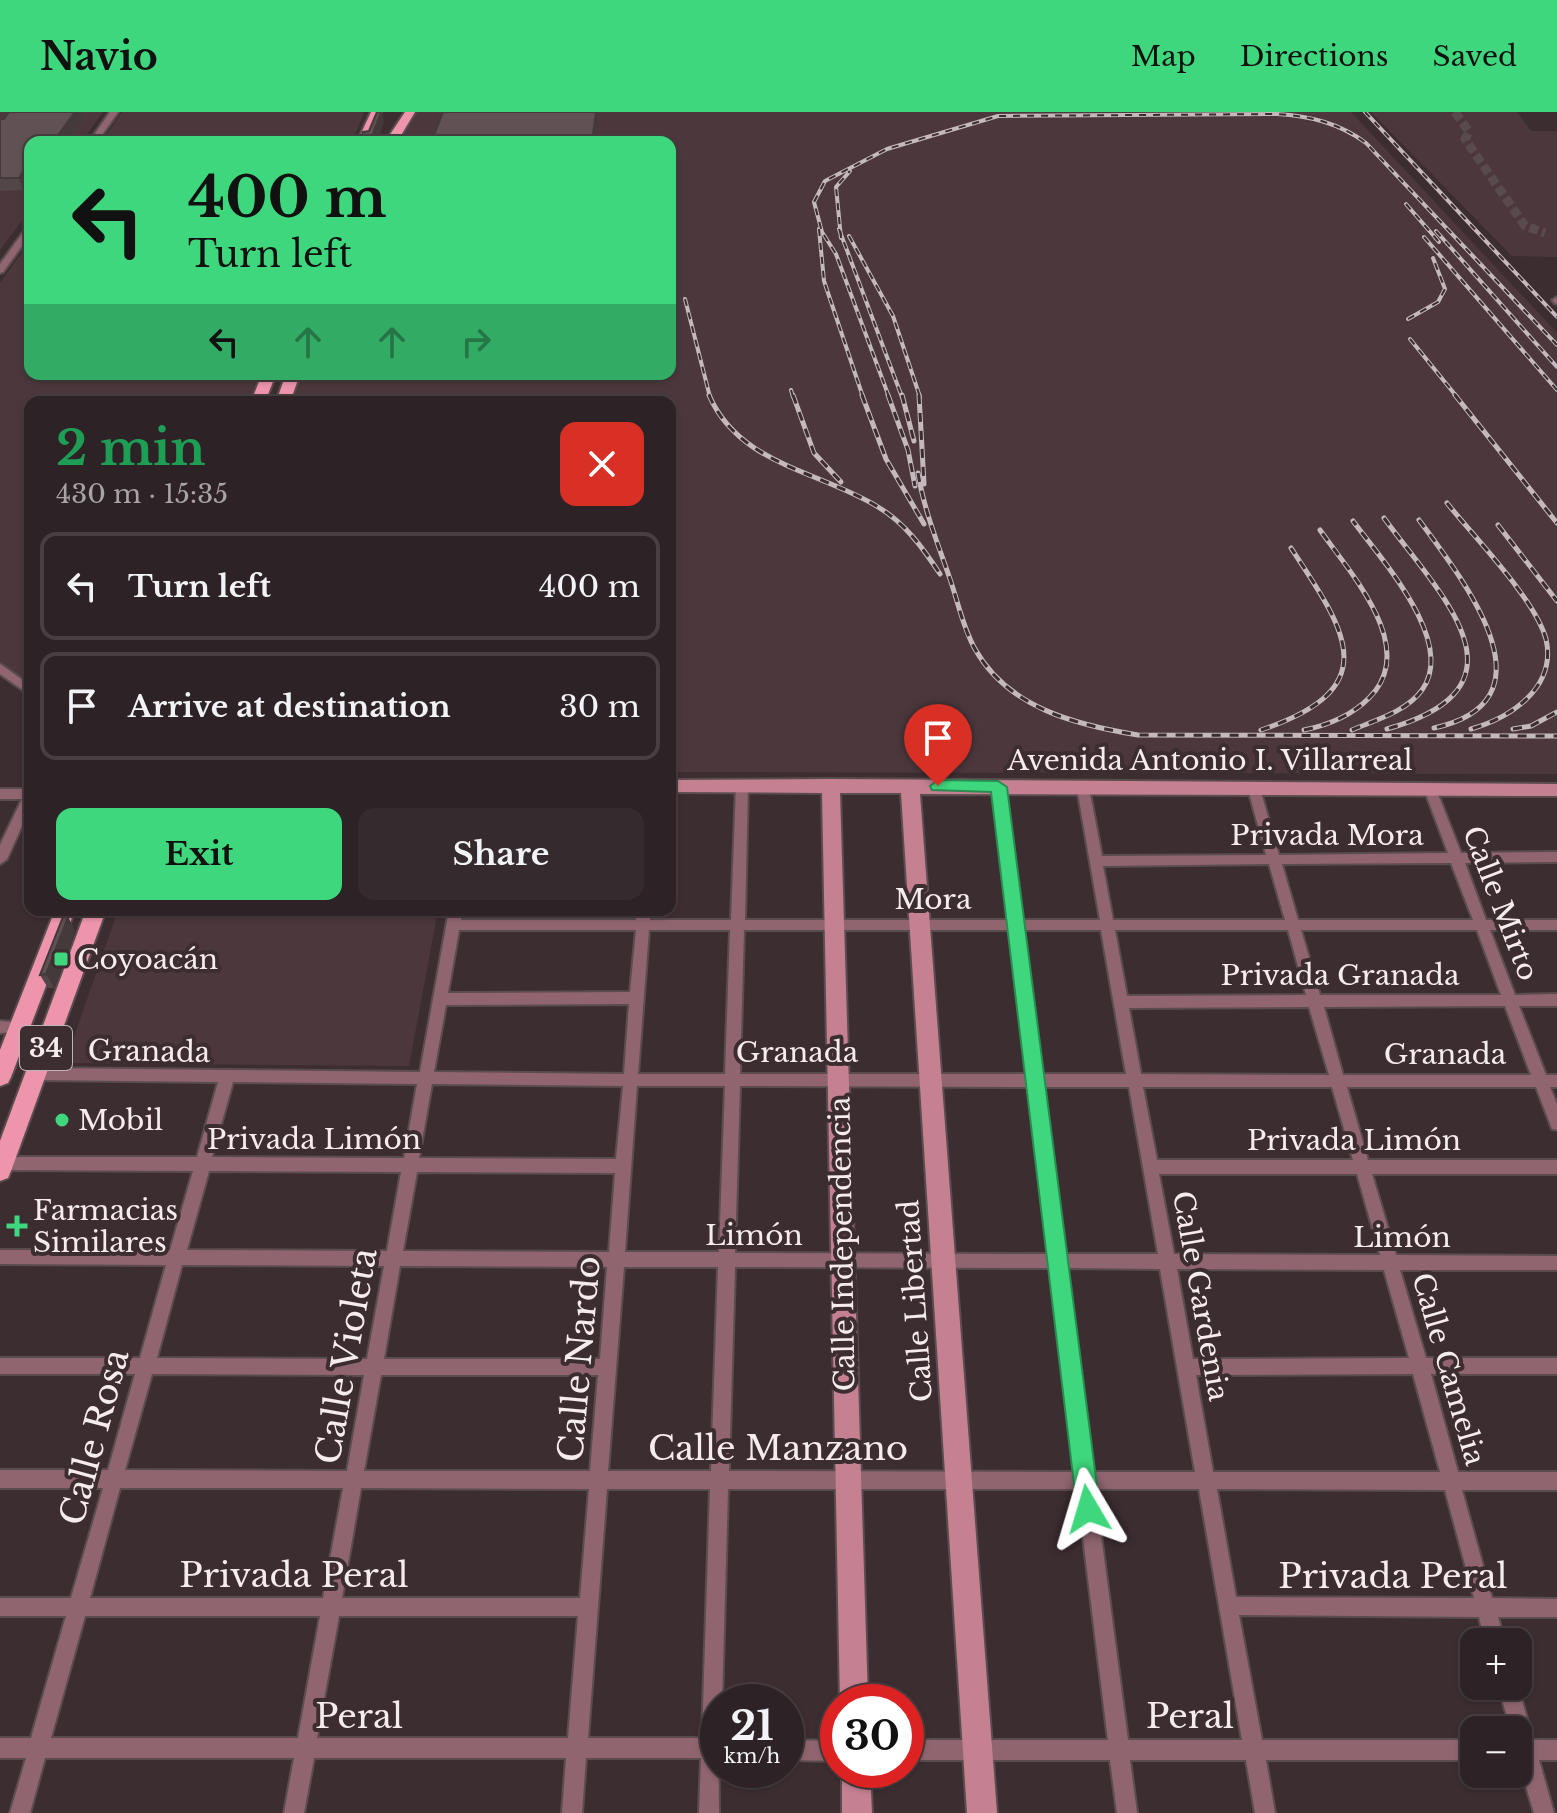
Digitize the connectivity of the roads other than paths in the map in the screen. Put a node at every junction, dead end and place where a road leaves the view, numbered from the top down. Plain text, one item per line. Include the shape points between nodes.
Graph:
1 (114, 112) edge
2 (397, 112) edge
3 (410, 112) edge
4 (373, 114) edge
5 (97, 136) edge
6 (365, 136) edge
7 (386, 136) edge
8 (395, 136) edge
9 (24, 237) edge
10 (0, 270) edge
11 (0, 668) edge
12 (24, 686) edge
13 (742, 785) junction
14 (831, 785) junction
15 (676, 786) edge
16 (910, 786) junction
17 (998, 787) junction
18 (1083, 788) junction
19 (1254, 789) junction
20 (1430, 789) junction
21 (1557, 790) edge
22 (0, 794) edge
23 (24, 794) edge
24 (24, 807) edge
25 (1557, 857) edge
26 (1456, 858) junction
27 (0, 859) edge
28 (1275, 859) junction
29 (1097, 861) junction
30 (62, 916) edge
31 (94, 916) edge
32 (455, 917) edge
33 (644, 917) edge
34 (737, 925) junction
35 (835, 925) junction
36 (1110, 925) junction
37 (1481, 925) junction
38 (1557, 925) edge
39 (918, 926) junction
40 (1015, 926) junction
41 (1295, 927) junction
42 (638, 998) junction
43 (440, 999) junction
44 (1557, 1000) edge
45 (1510, 1001) junction
46 (1123, 1002) junction
47 (1317, 1002) junction
48 (10, 1027) edge
49 (36, 1074) junction
50 (0, 1077) edge
51 (227, 1078) junction
52 (425, 1078) junction
53 (733, 1078) junction
54 (838, 1078) junction
55 (929, 1078) junction
56 (1136, 1079) junction
57 (631, 1080) junction
58 (1339, 1080) junction
59 (1037, 1081) junction
60 (1540, 1081) junction
61 (1557, 1081) edge
62 (1557, 1124) edge
63 (202, 1164) junction
64 (412, 1165) junction
65 (1363, 1165) junction
66 (625, 1166) junction
67 (2, 1167) edge
68 (1151, 1167) junction
69 (1557, 1167) edge
70 (0, 1257) edge
71 (176, 1260) junction
72 (394, 1260) junction
73 (843, 1261) junction
74 (943, 1261) junction
75 (618, 1262) junction
76 (727, 1262) junction
77 (1058, 1262) junction
78 (1170, 1263) junction
79 (1557, 1263) edge
80 (1391, 1264) junction
81 (375, 1365) junction
82 (0, 1366) edge
83 (144, 1366) junction
84 (1557, 1366) edge
85 (608, 1367) junction
86 (1188, 1367) junction
87 (1420, 1367) junction
88 (958, 1478) junction
89 (0, 1479) edge
90 (1085, 1479) junction
91 (113, 1480) junction
92 (720, 1480) junction
93 (847, 1480) junction
94 (1207, 1480) junction
95 (354, 1481) junction
96 (1452, 1481) junction
97 (1557, 1481) edge
98 (598, 1482) junction
99 (1228, 1606) junction
100 (0, 1607) edge
101 (78, 1607) junction
102 (331, 1607) junction
103 (588, 1607) junction
104 (1557, 1608) edge
105 (1486, 1609) junction
106 (1491, 1628) edge
107 (715, 1684) edge
108 (853, 1684) edge
109 (977, 1747) junction
110 (0, 1748) edge
111 (39, 1748) junction
112 (305, 1748) junction
113 (700, 1748) edge
114 (1119, 1748) junction
115 (1254, 1748) junction
116 (576, 1749) junction
117 (924, 1749) edge
118 (1460, 1750) edge
119 (1532, 1750) edge
120 (1557, 1750) edge
121 (1532, 1779) edge
122 (711, 1788) edge
123 (856, 1788) edge
124 (20, 1813) edge
125 (294, 1813) edge
126 (572, 1813) edge
127 (709, 1813) edge
128 (857, 1813) edge
129 (982, 1813) edge
130 (1127, 1813) edge
131 (1265, 1813) edge
132 (1544, 1813) edge

1 - 5 street
2 - 7 main road
3 - 8 main road
4 - 6 main road
9 - 10 street
11 - 12 street
13 - 14 street, Avenida Antonio I. Villarreal
13 - 15 street, Avenida Antonio I. Villarreal
13 - 34 street
14 - 16 street, Avenida Antonio I. Villarreal
14 - 35 street, Calle Independencia
16 - 17 street, Avenida Antonio I. Villarreal
16 - 39 street, Calle Libertad
17 - 18 street, Avenida Antonio I. Villarreal
17 - 40 street
18 - 19 street, Avenida Antonio I. Villarreal
18 - 29 street, Calle Gardenia
19 - 20 street, Avenida Antonio I. Villarreal
19 - 28 street, Calle Camelia
20 - 21 street, Avenida Antonio I. Villarreal
20 - 26 street, Calle Mirto
22 - 23 street
24 - 27 street
25 - 26 street, Privada Mora
26 - 28 street, Privada Mora
26 - 37 street, Calle Mirto
28 - 29 street, Privada Mora
28 - 41 street, Calle Camelia
29 - 36 street, Calle Gardenia
30 - 48 main road, 34
31 - 49 main road, 34
32 - 33 street, Mora
32 - 43 street, Calle Violeta
33 - 34 street, Mora
33 - 42 street, Calle Nardo
34 - 35 street, Mora
34 - 53 street
35 - 39 street, Mora
35 - 54 street, Calle Independencia
36 - 40 street, Mora
36 - 41 street, Mora
36 - 46 street, Calle Gardenia
37 - 38 street, Mora
37 - 41 street, Mora
37 - 45 street, Calle Mirto
39 - 40 street, Mora
39 - 55 street, Calle Libertad
40 - 59 street
41 - 47 street, Calle Camelia
42 - 43 street
42 - 57 street, Calle Nardo
43 - 52 street, Calle Violeta
44 - 45 street, Privada Granada
45 - 47 street, Privada Granada
45 - 60 street, Calle Mirto
46 - 47 street, Privada Granada
46 - 56 street, Calle Gardenia
47 - 58 street, Calle Camelia
48 - 50 main road, 34
49 - 51 street, Granada
49 - 67 main road, 34
51 - 52 street, Granada
51 - 63 street, Calle Rosa
52 - 57 street, Granada
52 - 64 street, Calle Violeta
53 - 54 street, Granada
53 - 57 street, Granada
53 - 76 street
54 - 55 street, Granada
54 - 73 street, Calle Independencia
55 - 59 street, Granada
55 - 74 street, Calle Libertad
56 - 58 street, Granada
56 - 59 street, Granada
56 - 68 street, Calle Gardenia
57 - 66 street, Calle Nardo
58 - 60 street, Granada
58 - 65 street, Calle Camelia
59 - 77 street
60 - 61 street, Granada
60 - 62 street, Calle Mirto
63 - 64 street, Privada Limón
63 - 67 street, Privada Limón
63 - 71 street, Calle Rosa
64 - 66 street, Privada Limón
64 - 72 street, Calle Violeta
65 - 68 street, Privada Limón
65 - 69 street, Privada Limón
65 - 80 street, Calle Camelia
66 - 75 street, Calle Nardo
68 - 78 street, Calle Gardenia
70 - 71 street, Limón
71 - 72 street, Limón
71 - 83 street, Calle Rosa
72 - 75 street, Limón
72 - 81 street, Calle Violeta
73 - 74 street, Limón
73 - 76 street, Limón
73 - 93 street, Calle Independencia
74 - 77 street, Limón
74 - 88 street, Calle Libertad
75 - 76 street, Limón
75 - 85 street, Calle Nardo
76 - 92 street
77 - 78 street, Limón
77 - 90 street
78 - 80 street, Limón
78 - 86 street, Calle Gardenia
79 - 80 street, Limón
80 - 87 street, Calle Camelia
81 - 83 street
81 - 85 street
81 - 95 street, Calle Violeta
82 - 83 street
83 - 91 street, Calle Rosa
84 - 87 street
85 - 98 street, Calle Nardo
86 - 87 street
86 - 94 street, Calle Gardenia
87 - 96 street, Calle Camelia
88 - 90 street, Calle Manzano
88 - 93 street, Calle Manzano
88 - 109 street, Calle Libertad
89 - 91 street, Calle Manzano
90 - 94 street, Calle Manzano
90 - 114 street
91 - 95 street, Calle Manzano
91 - 101 street, Calle Rosa
92 - 93 street, Calle Manzano
92 - 98 street, Calle Manzano
92 - 107 street
93 - 108 street, Calle Independencia
94 - 96 street, Calle Manzano
94 - 99 street, Calle Gardenia
95 - 98 street, Calle Manzano
95 - 102 street, Calle Violeta
96 - 97 street, Calle Manzano
96 - 105 street, Calle Camelia
98 - 103 street, Calle Nardo
99 - 105 street, Privada Peral
99 - 115 street, Calle Gardenia
100 - 101 street, Privada Peral
101 - 102 street, Privada Peral
101 - 111 street, Calle Rosa
102 - 103 street, Privada Peral
102 - 112 street, Calle Violeta
103 - 116 street, Calle Nardo
104 - 105 street, Privada Peral
105 - 106 street, Calle Camelia
109 - 114 street, Peral
109 - 117 street, Peral
109 - 129 street, Calle Libertad
110 - 111 street, Peral
111 - 112 street, Peral
111 - 124 street, Calle Rosa
112 - 116 street, Peral
112 - 125 street, Calle Violeta
113 - 116 street, Peral
114 - 115 street, Peral
114 - 130 street
115 - 118 street, Peral
115 - 131 street, Calle Gardenia
116 - 126 street, Calle Nardo
119 - 120 street
121 - 132 street
122 - 127 street
123 - 128 street

